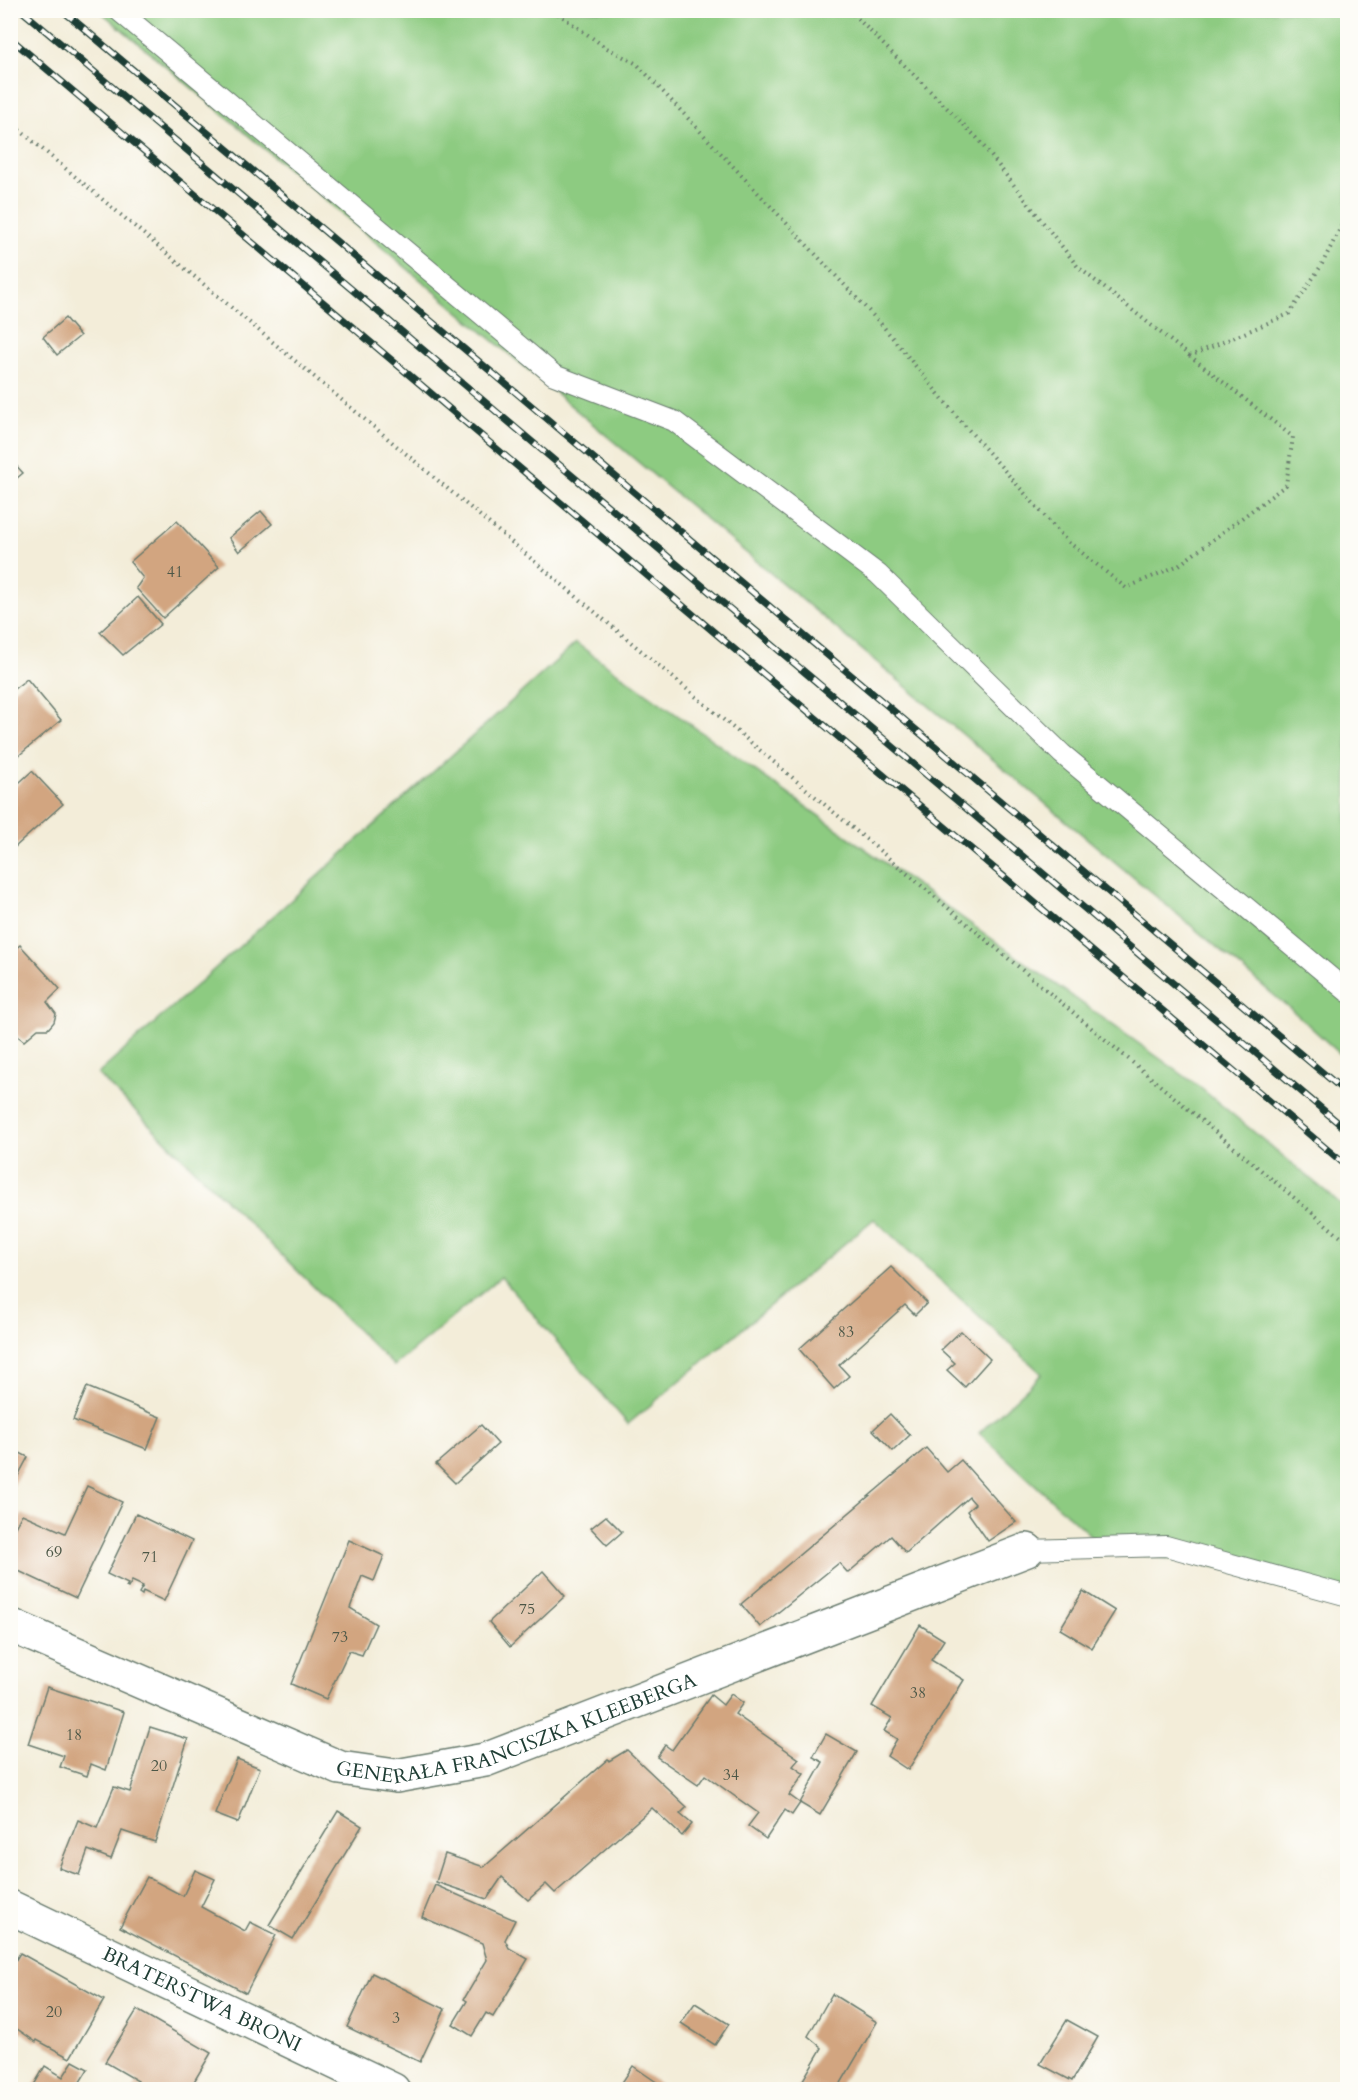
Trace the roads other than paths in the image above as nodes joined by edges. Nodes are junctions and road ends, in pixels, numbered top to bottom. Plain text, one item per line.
1 (118, 10) edge
2 (1347, 992) edge
3 (1027, 1550) joint
4 (1347, 1596) edge
5 (10, 1625) edge
6 (10, 1907) edge
7 (393, 2090) edge

1 - 2 lane
3 - 4 lane
3 - 5 street, GENERAŁA FRANCISZKA KLEEBERGA
6 - 7 street, BRATERSTWA BRONI

